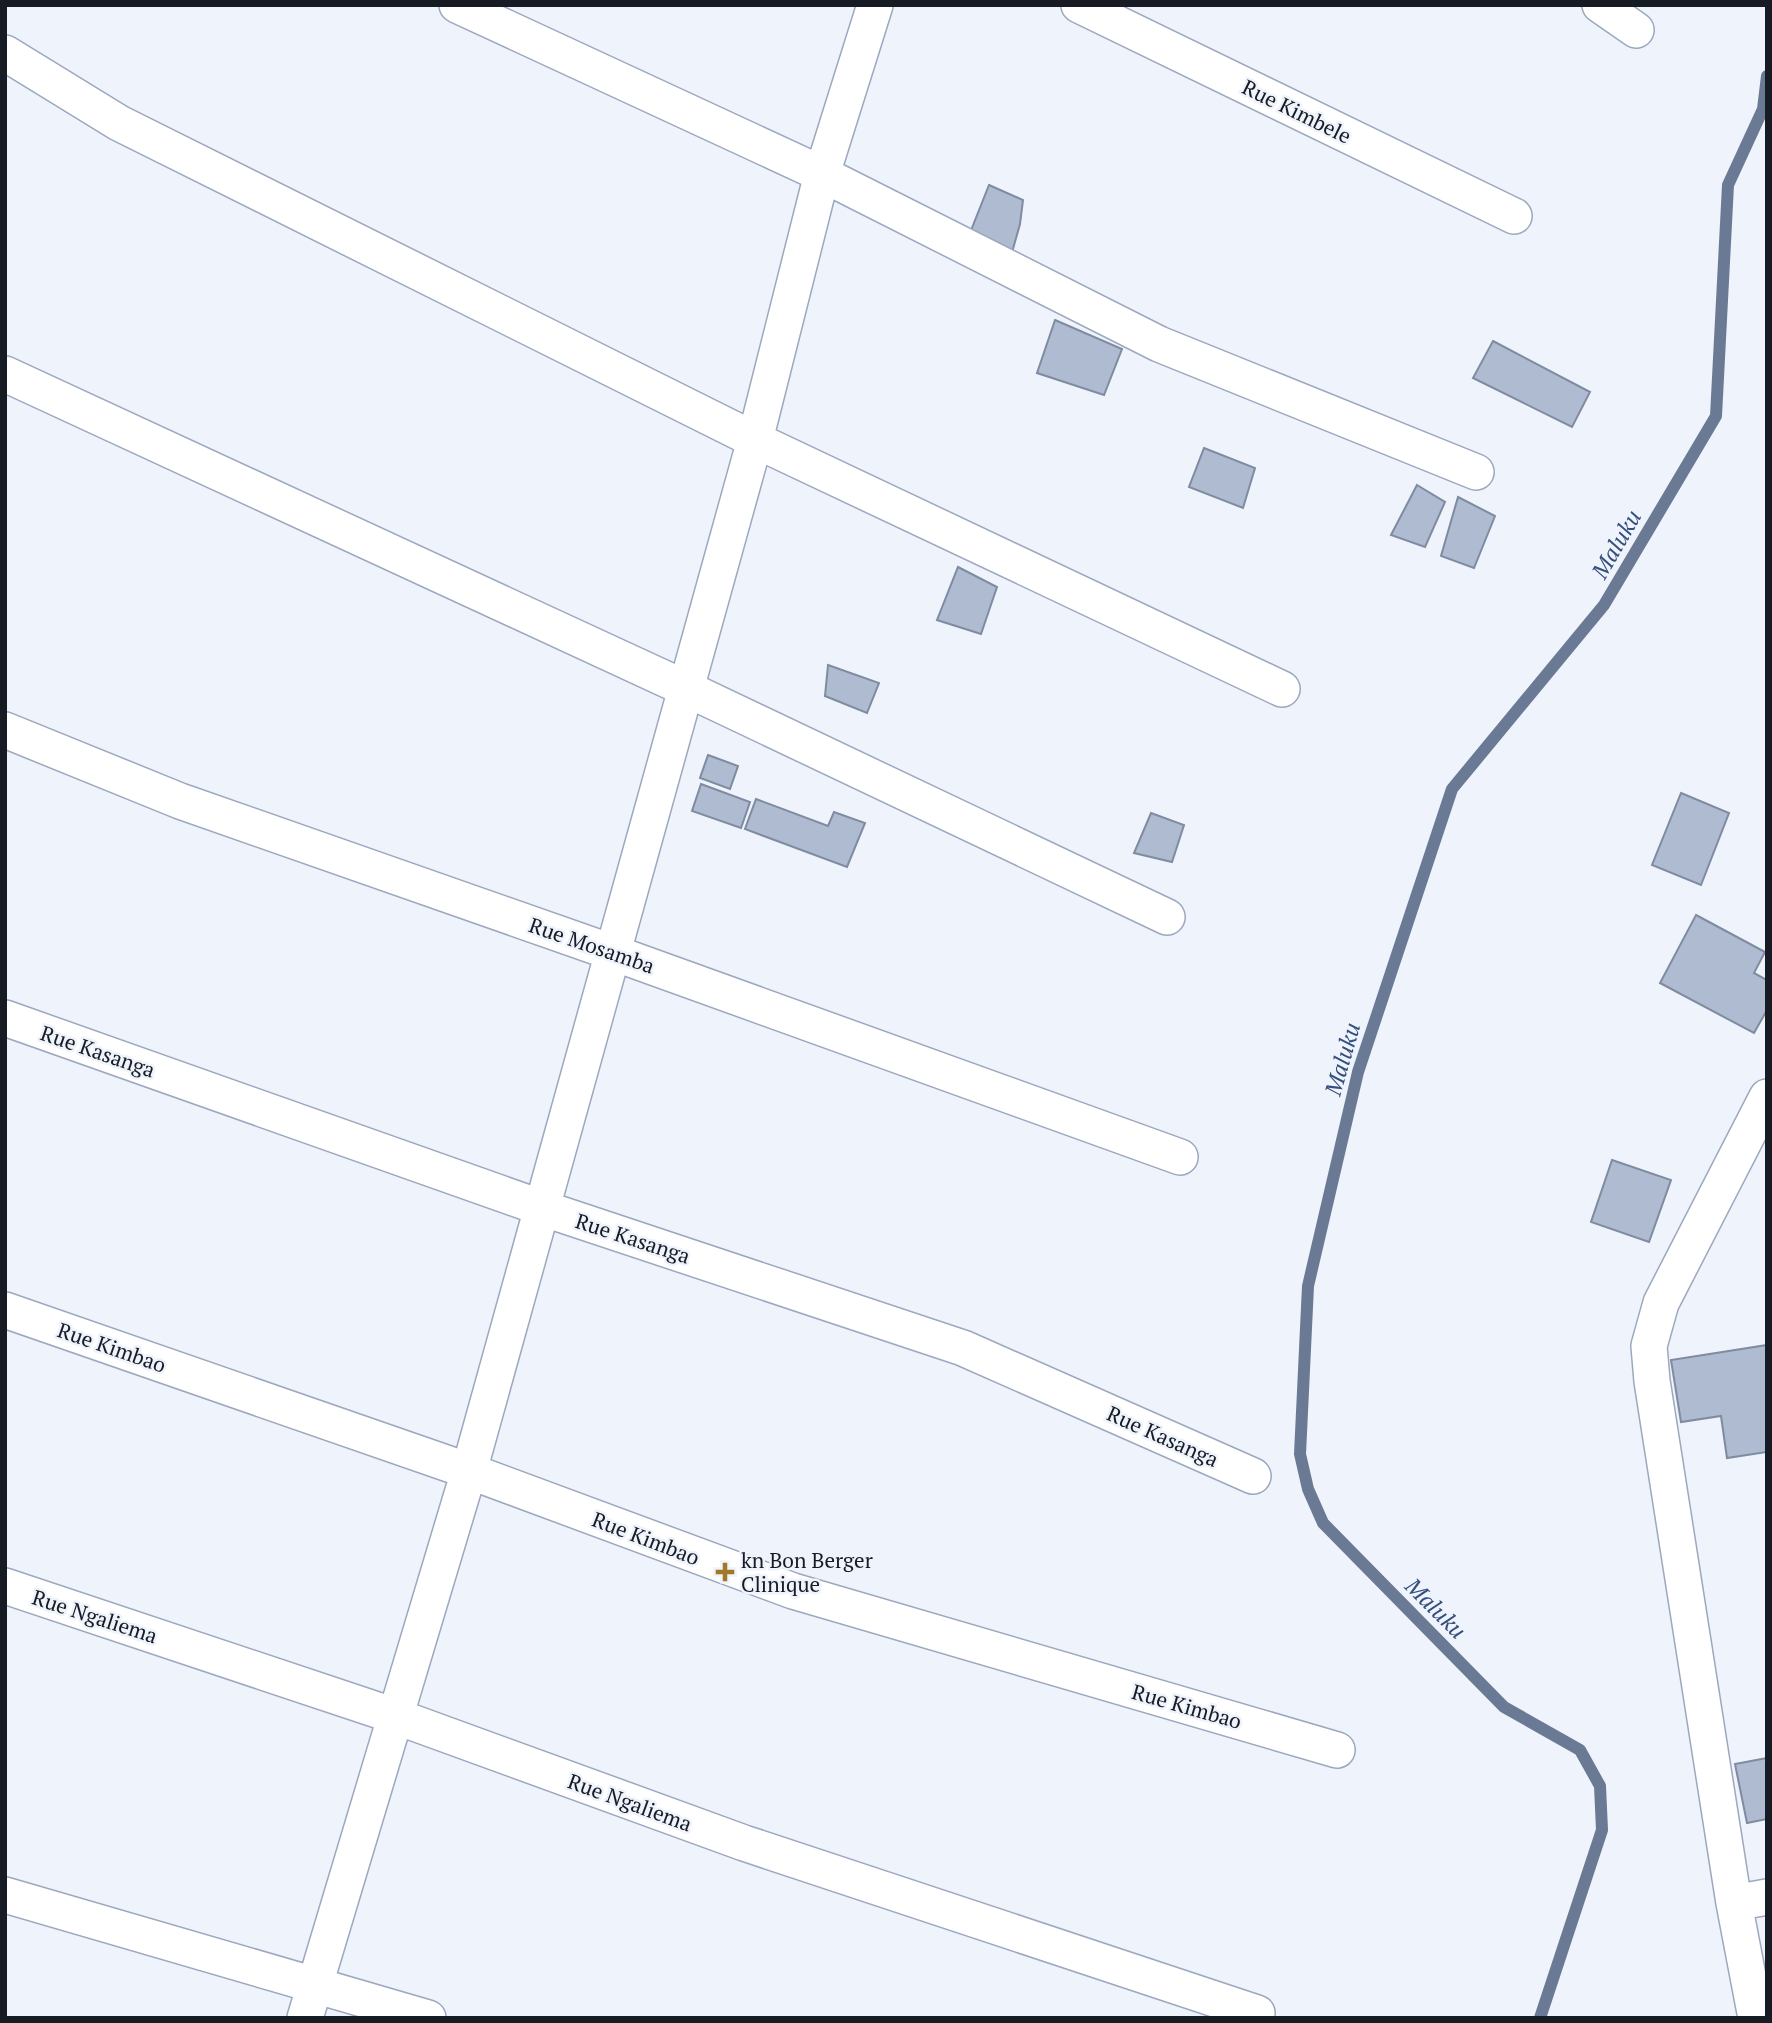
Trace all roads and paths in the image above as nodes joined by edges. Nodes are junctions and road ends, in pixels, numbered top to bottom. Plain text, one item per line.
1 (457, 5) edge
2 (875, 5) edge
3 (1079, 5) edge
4 (1600, 5) edge
5 (1636, 30) dead end
6 (5, 53) edge
7 (822, 174) junction
8 (1514, 216) dead end
9 (5, 374) edge
10 (755, 440) junction
11 (1476, 472) dead end
12 (687, 689) junction
13 (1282, 689) dead end
14 (5, 730) edge
15 (1167, 917) dead end
16 (614, 953) junction
17 (5, 1018) edge
18 (1767, 1097) edge
19 (1180, 1157) dead end
20 (542, 1208) junction
21 (5, 1310) edge
22 (469, 1471) junction
23 (1253, 1475) dead end
24 (5, 1586) edge
25 (395, 1716) junction
26 (1336, 1750) dead end
27 (5, 1895) edge
28 (1750, 1900) edge
29 (309, 2001) edge
30 (1257, 2013) dead end
31 (428, 2018) edge
32 (1756, 2018) edge

1 - 7 street
2 - 7 street
3 - 8 street, Rue Kimbele
4 - 5 street
6 - 10 street
7 - 10 street
7 - 11 street
9 - 12 street
10 - 12 street
10 - 13 street
12 - 15 street
12 - 16 street
14 - 16 street, Rue Mosamba
16 - 19 street, Rue Mosamba
16 - 20 street
17 - 20 street, Rue Kasanga
18 - 28 street
20 - 22 street
20 - 23 street, Rue Kasanga
21 - 22 street, Rue Kimbao
22 - 25 street
22 - 26 street, Rue Kimbao
24 - 25 street, Rue Ngaliema
25 - 29 street
25 - 30 street, Rue Ngaliema
27 - 29 street
28 - 32 street
29 - 31 street

